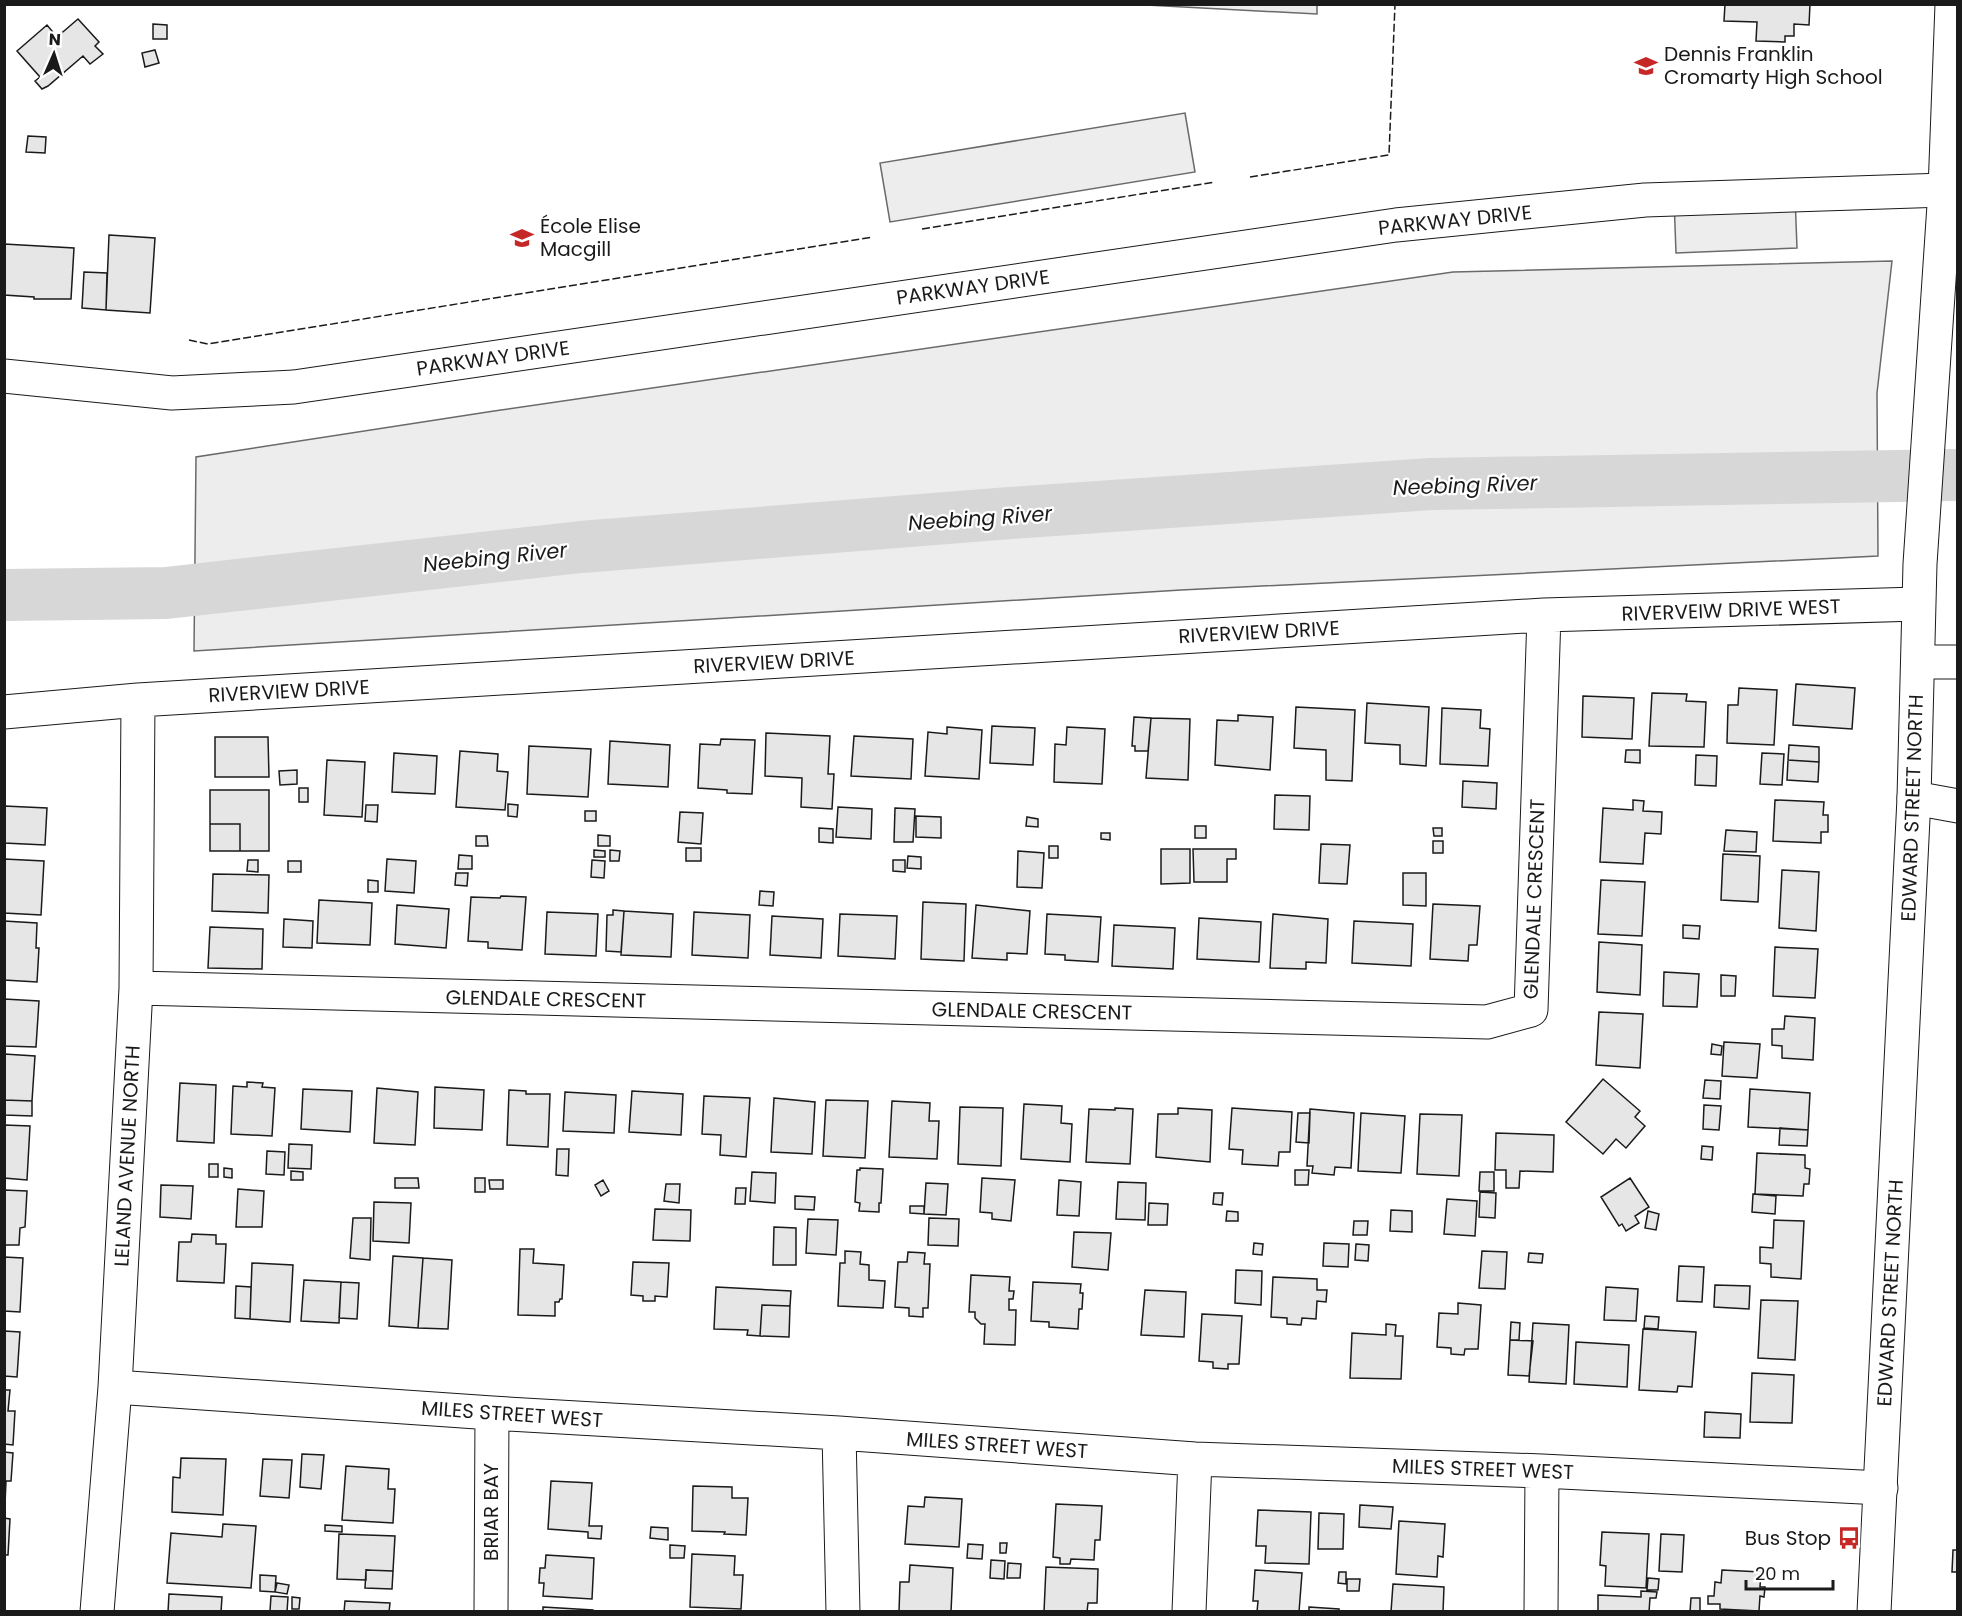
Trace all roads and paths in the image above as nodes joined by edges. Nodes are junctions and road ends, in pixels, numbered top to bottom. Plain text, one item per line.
1 (1952, 4) edge
2 (1945, 190) junction
3 (1948, 312) edge
4 (4, 376) edge
5 (1918, 604) junction
6 (1544, 615) junction
7 (1918, 662) junction
8 (1958, 662) edge
9 (138, 700) junction
10 (4, 712) edge
11 (1914, 798) junction
12 (1958, 806) edge
13 (136, 988) junction
14 (115, 1387) junction
15 (492, 1413) junction
16 (839, 1433) junction
17 (1195, 1459) junction
18 (1542, 1471) junction
19 (1881, 1488) junction
20 (97, 1611) edge
21 (491, 1611) edge
22 (843, 1611) edge
23 (1189, 1611) edge
24 (1541, 1611) edge
25 (1874, 1611) edge

1 - 2 street, EDWARD STREET NORTH
2 - 3 street, EDWARD STREET NORTH
2 - 4 street, PARKWAY DRIVE
3 - 5 street, EDWARD STREET NORTH
5 - 6 street, RIVERVEIW DRIVE WEST
5 - 7 street, EDWARD STREET NORTH
6 - 9 street, RIVERVIEW DRIVE
6 - 13 street, GLENDALE CRESCENT
7 - 8 street
7 - 11 street, EDWARD STREET NORTH
9 - 10 street, RIVERVIEW DRIVE
9 - 13 street, LELAND AVENUE NORTH
11 - 12 street
11 - 19 street, EDWARD STREET NORTH
13 - 14 street, LELAND AVENUE NORTH
14 - 15 street, MILES STREET WEST
14 - 20 street, LELAND AVENUE NORTH
15 - 16 street, MILES STREET WEST
15 - 21 street, BRIAR BAY
16 - 17 street, MILES STREET WEST
16 - 22 street
17 - 18 street, MILES STREET WEST
17 - 23 street
18 - 19 street, MILES STREET WEST
18 - 24 street
19 - 25 street, EDWARD STREET NORTH

